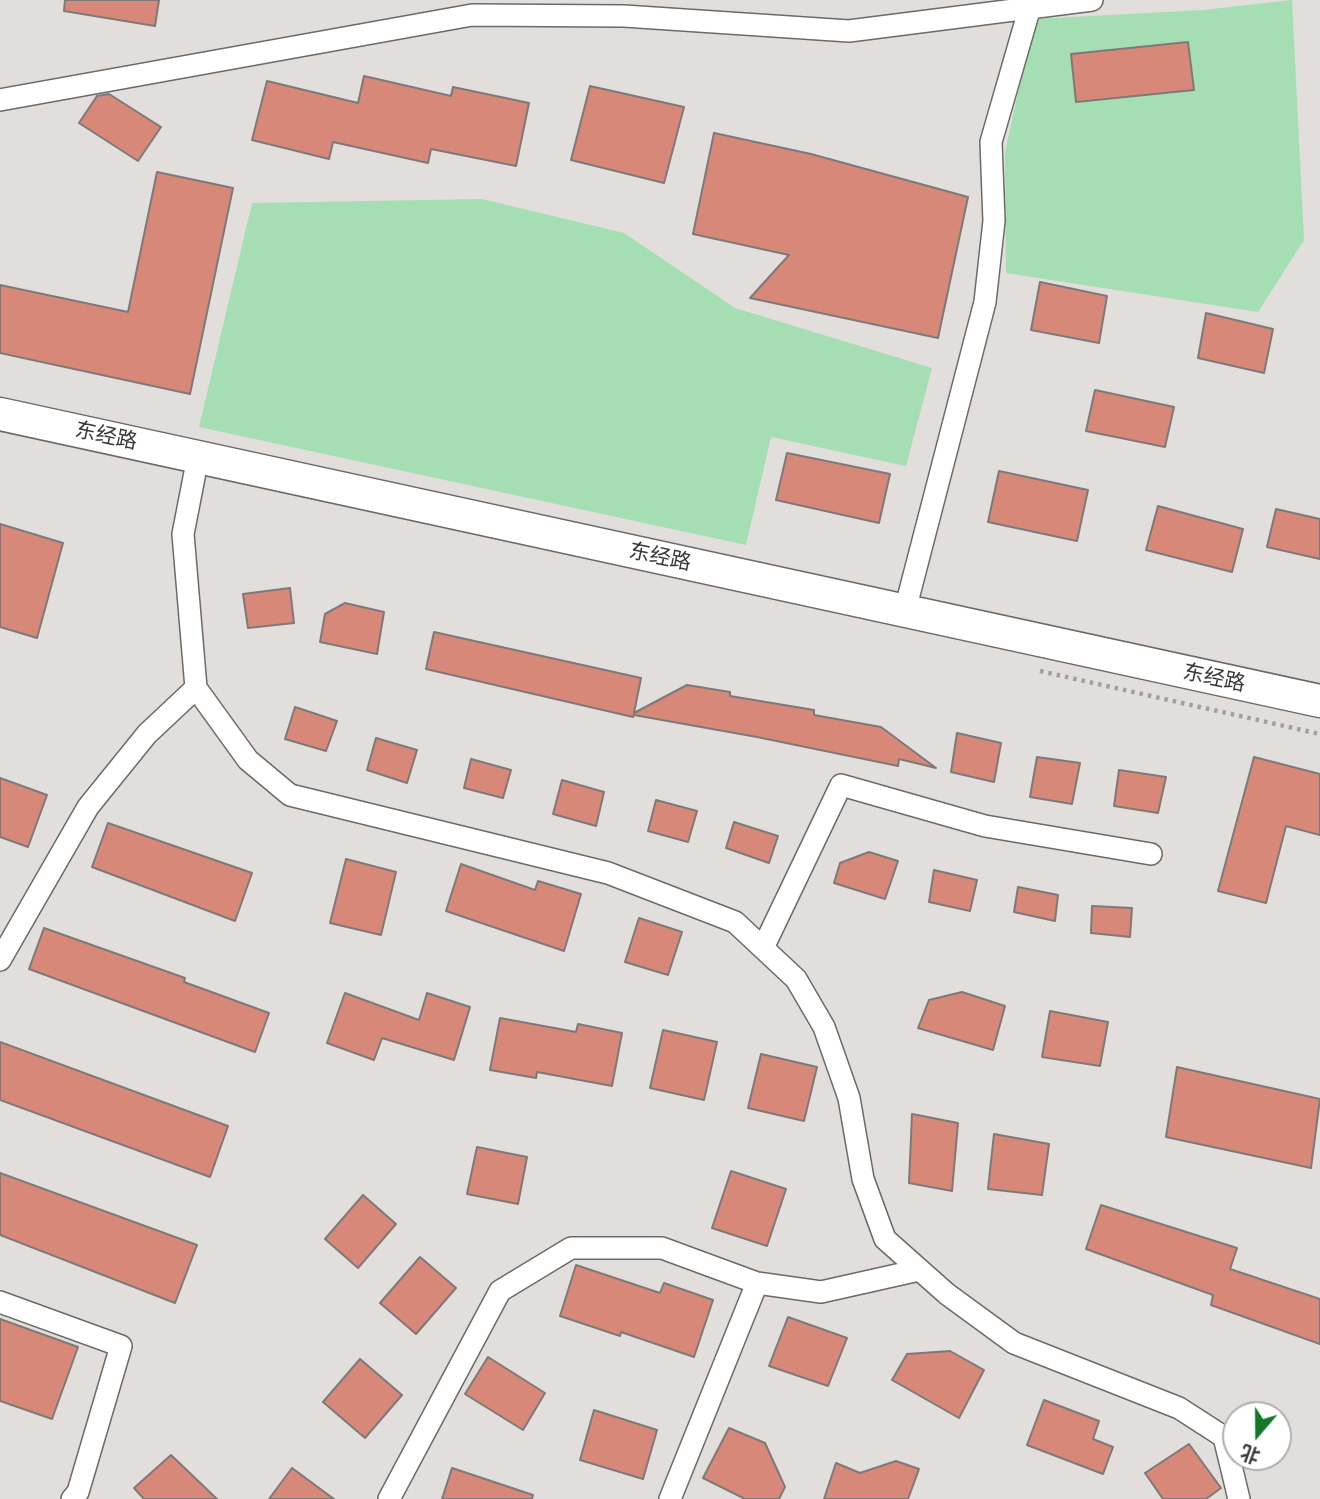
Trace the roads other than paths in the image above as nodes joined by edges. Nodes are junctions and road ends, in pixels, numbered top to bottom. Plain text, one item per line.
1 (1091, 0) edge
2 (1031, 4) edge
3 (0, 100) edge
4 (0, 414) edge
5 (198, 457) junction
6 (905, 610) junction
7 (196, 688) junction
8 (1320, 701) edge
9 (1151, 854) dead end
10 (763, 948) junction
11 (0, 960) edge
12 (919, 1270) junction
13 (757, 1283) junction
14 (0, 1302) edge
15 (72, 1499) edge
16 (389, 1499) edge
17 (670, 1499) edge
18 (1239, 1499) edge

1 - 2 street
2 - 3 street
2 - 6 street
4 - 5 main road, 东经路
5 - 6 main road, 东经路
5 - 7 street
6 - 8 main road, 东经路
7 - 10 street
7 - 11 street
9 - 10 street
10 - 12 street
12 - 13 street
12 - 18 street
13 - 16 street
13 - 17 street
14 - 15 street

